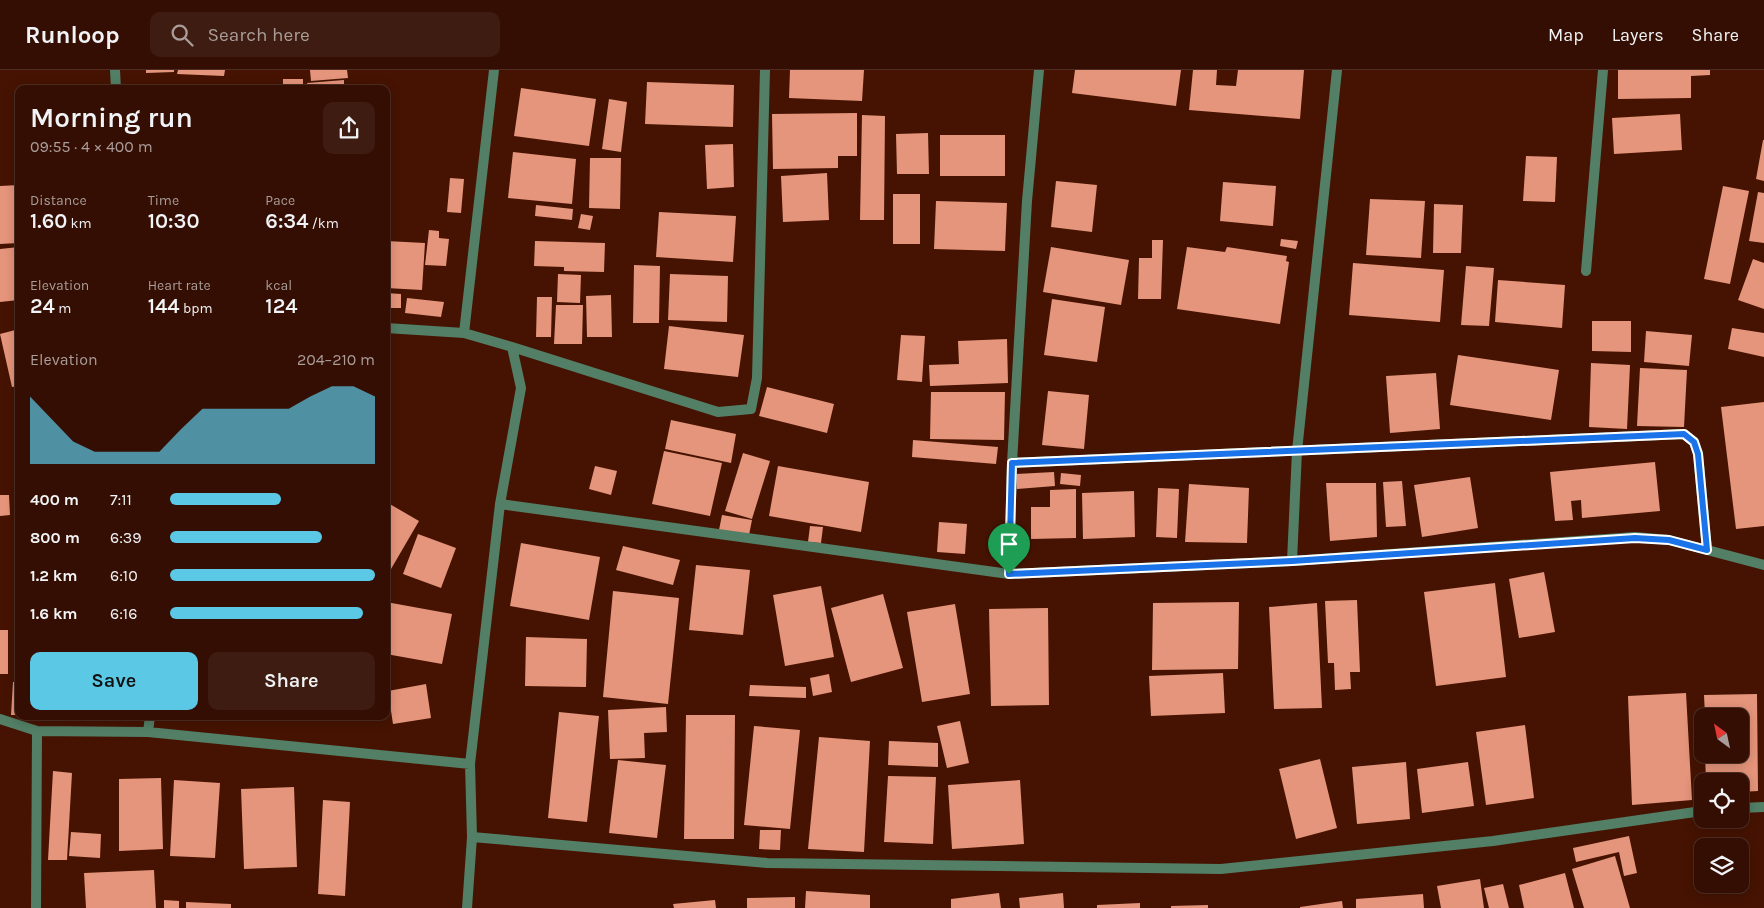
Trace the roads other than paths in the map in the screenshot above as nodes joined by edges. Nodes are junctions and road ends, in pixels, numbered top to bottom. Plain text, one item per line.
1 (115, 70) edge
2 (494, 70) edge
3 (765, 70) edge
4 (1039, 70) edge
5 (1337, 70) edge
6 (1603, 70) edge
7 (116, 85) edge
8 (1586, 271) dead end
9 (390, 328) edge
10 (464, 333) junction
11 (512, 347) junction
12 (1297, 451) junction
13 (1012, 463) junction
14 (500, 504) junction
15 (1707, 550) junction
16 (1292, 561) junction
17 (1764, 565) edge
18 (1009, 574) junction
19 (0, 719) edge
20 (150, 720) edge
21 (38, 731) junction
22 (148, 732) junction
23 (470, 764) junction
24 (1764, 807) edge
25 (1749, 808) edge
26 (1694, 812) edge
27 (472, 837) junction
28 (36, 908) edge
29 (467, 908) edge

1 - 7 street
2 - 10 street
3 - 11 street
4 - 13 street
5 - 12 street
6 - 8 street
9 - 10 street
10 - 11 street
11 - 14 street
12 - 13 street
12 - 15 street
12 - 16 street
13 - 18 street
14 - 18 street
14 - 23 street
15 - 16 street
15 - 17 street
16 - 18 street
19 - 21 street
20 - 22 street
21 - 22 street
21 - 28 street
22 - 23 street
23 - 27 street
24 - 25 street
26 - 27 street
27 - 29 street

